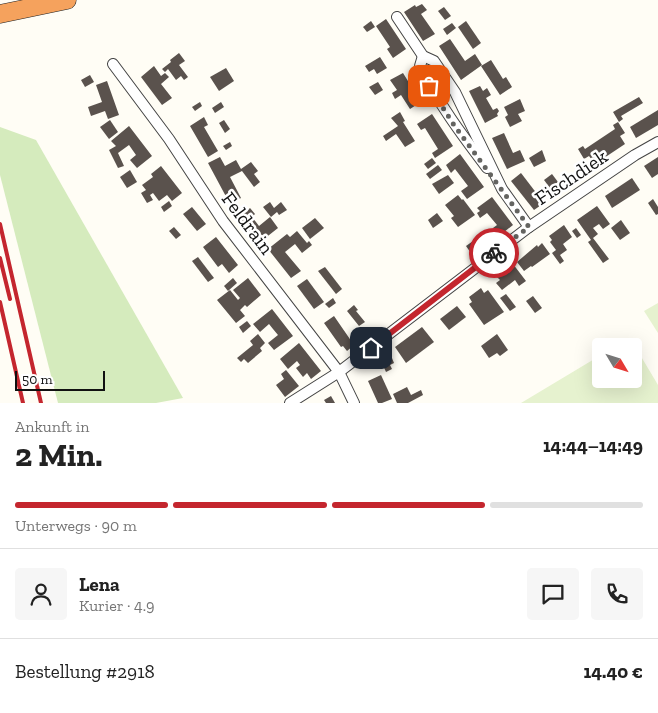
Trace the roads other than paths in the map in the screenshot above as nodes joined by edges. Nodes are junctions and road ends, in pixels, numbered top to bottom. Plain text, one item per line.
1 (67, 0) edge
2 (0, 14) edge
3 (397, 17) dead end
4 (423, 56) junction
5 (113, 64) dead end
6 (658, 142) edge
7 (502, 189) junction
8 (529, 227) junction
9 (339, 372) junction
10 (290, 403) edge
11 (354, 403) edge

1 - 2 highway
3 - 4 street
4 - 7 street
4 - 7 street
5 - 9 street, Feldrain
6 - 8 street, Fischdiek
7 - 8 street
8 - 9 street, Fischdiek
9 - 10 street, Fischdiek
9 - 11 street, Feldrain

